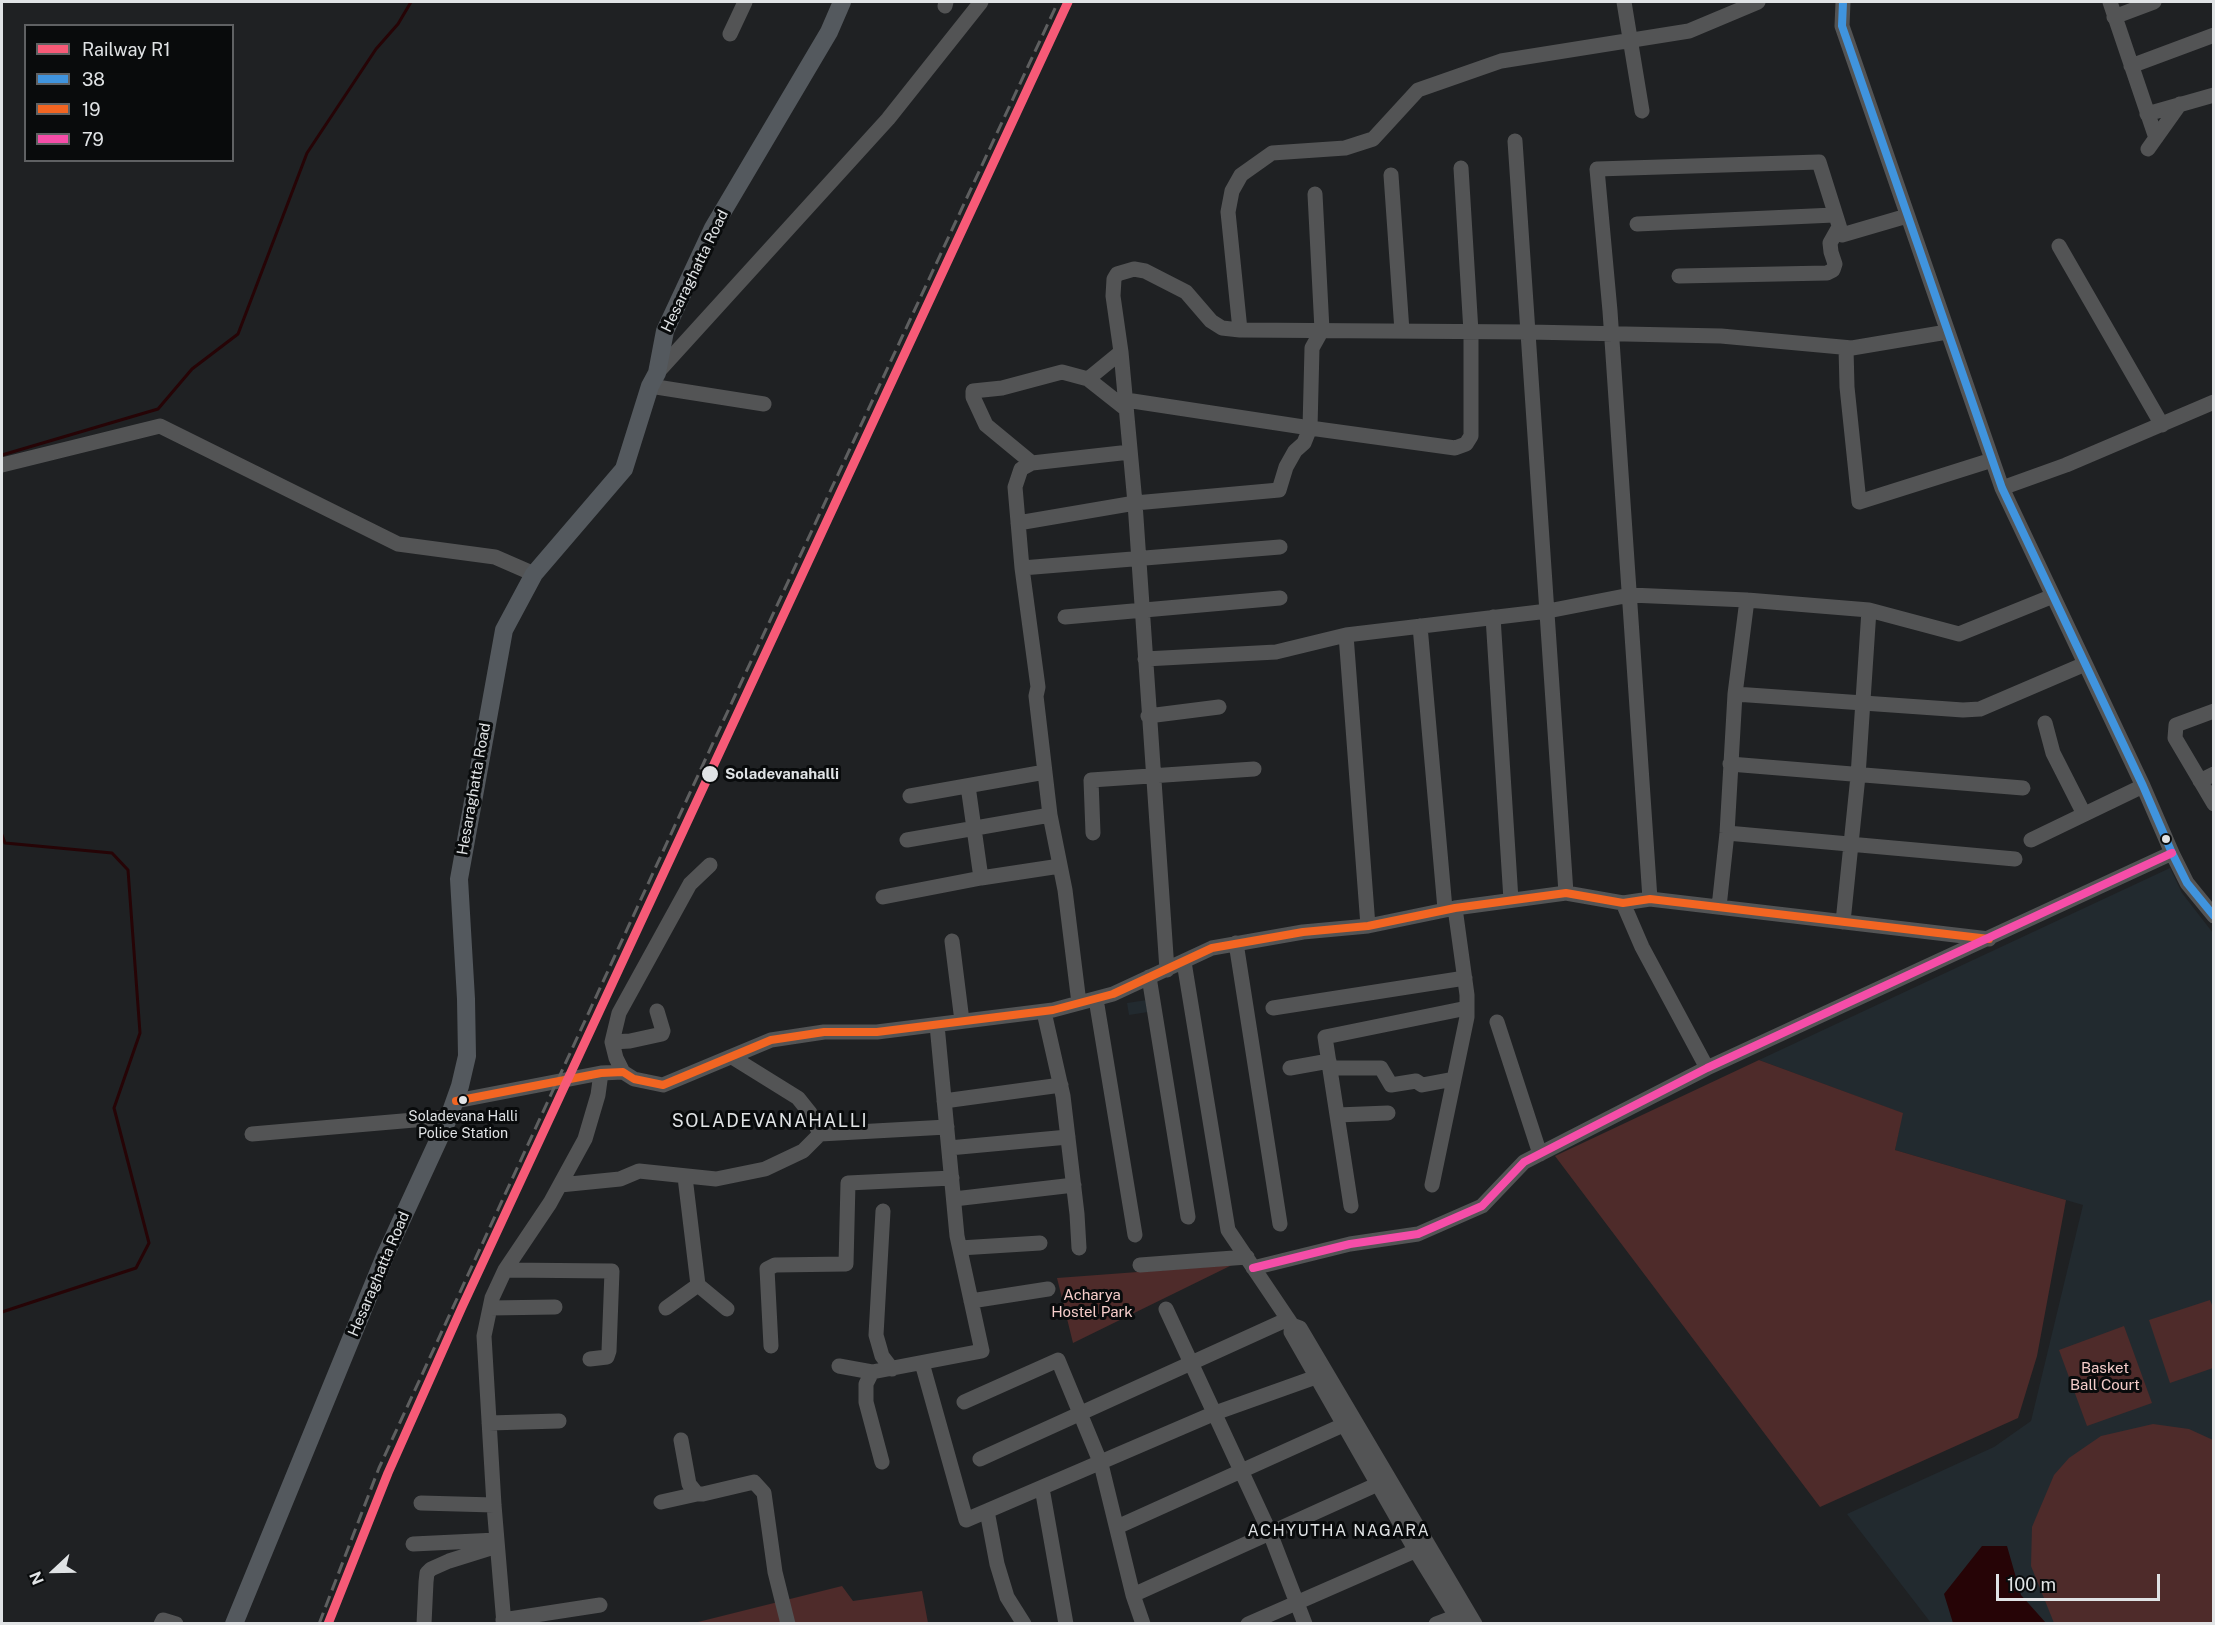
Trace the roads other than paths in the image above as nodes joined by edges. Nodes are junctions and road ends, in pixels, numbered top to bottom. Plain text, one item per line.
1 (746, 2) edge
2 (842, 2) edge
3 (981, 2) edge
4 (1624, 2) edge
5 (1755, 2) edge
6 (1843, 2) edge
7 (2154, 2) edge
8 (2112, 9) edge
9 (730, 34) dead end
10 (2214, 35) edge
11 (1630, 42) junction
12 (2131, 66) junction
13 (2214, 95) edge
14 (2180, 104) junction
15 (1642, 111) dead end
16 (2147, 114) junction
17 (1515, 141) dead end
18 (1461, 168) dead end
19 (1391, 175) dead end
20 (1315, 194) dead end
21 (1907, 216) junction
22 (1836, 221) junction
23 (1637, 224) dead end
24 (2058, 246) dead end
25 (1679, 276) dead end
26 (1240, 330) junction
27 (1322, 330) junction
28 (1402, 331) junction
29 (1471, 332) junction
30 (1528, 332) junction
31 (1947, 332) junction
32 (1611, 335) junction
33 (1846, 348) junction
34 (1121, 352) junction
35 (654, 380) junction
36 (1088, 380) junction
37 (2214, 402) edge
38 (764, 404) dead end
39 (1126, 405) junction
40 (2162, 425) junction
41 (1310, 428) junction
42 (1130, 452) junction
43 (1992, 460) junction
44 (1032, 463) junction
45 (2, 465) edge
46 (2002, 488) junction
47 (1135, 503) junction
48 (1018, 523) junction
49 (1280, 547) dead end
50 (1138, 560) junction
51 (1022, 568) junction
52 (534, 574) junction
53 (1629, 595) junction
54 (2053, 596) junction
55 (1280, 598) dead end
56 (1747, 600) junction
57 (1141, 609) junction
58 (1869, 610) junction
59 (1548, 611) junction
60 (1065, 617) dead end
61 (1493, 618) junction
62 (1420, 626) junction
63 (1346, 635) junction
64 (1145, 659) junction
65 (2085, 664) junction
66 (1735, 694) junction
67 (1864, 702) junction
68 (1219, 707) dead end
69 (2214, 711) edge
70 (1148, 716) junction
71 (2044, 723) dead end
72 (1730, 764) junction
73 (1254, 769) dead end
74 (1045, 772) junction
75 (1153, 776) junction
76 (1858, 776) junction
77 (2207, 778) edge
78 (968, 786) junction
79 (2143, 786) junction
80 (2023, 788) dead end
81 (910, 796) dead end
82 (2214, 804) edge
83 (2084, 814) junction
84 (1050, 815) junction
85 (974, 828) junction
86 (1093, 833) dead end
87 (1727, 833) junction
88 (907, 840) dead end
89 (2031, 840) dead end
90 (1851, 844) junction
91 (2172, 853) junction
92 (2015, 859) dead end
93 (710, 865) dead end
94 (1060, 866) junction
95 (981, 878) junction
96 (1566, 893) junction
97 (883, 897) dead end
98 (1650, 899) junction
99 (1511, 900) junction
100 (1623, 903) junction
101 (1719, 907) junction
102 (1450, 909) junction
103 (2214, 916) edge
104 (1843, 922) junction
105 (1368, 926) junction
106 (1989, 939) junction
107 (952, 941) dead end
108 (1236, 943) junction
109 (1184, 962) junction
110 (1167, 970) junction
111 (1149, 977) junction
112 (1465, 978) junction
113 (1096, 999) junction
114 (1079, 1003) junction
115 (1273, 1008) dead end
116 (1467, 1008) junction
117 (657, 1011) dead end
118 (1044, 1011) junction
119 (962, 1021) junction
120 (1497, 1022) dead end
121 (937, 1025) junction
122 (612, 1042) junction
123 (732, 1057) junction
124 (1330, 1065) junction
125 (1290, 1068) dead end
126 (1707, 1068) junction
127 (623, 1072) junction
128 (601, 1073) junction
129 (1454, 1079) junction
130 (1061, 1085) junction
131 (944, 1101) junction
132 (453, 1109) junction
133 (1388, 1113) dead end
134 (1337, 1115) junction
135 (947, 1127) junction
136 (252, 1134) dead end
137 (820, 1134) junction
138 (1068, 1137) junction
139 (949, 1148) junction
140 (1540, 1154) junction
141 (685, 1177) junction
142 (952, 1178) junction
143 (560, 1185) junction
144 (1074, 1185) junction
145 (1432, 1185) dead end
146 (954, 1199) junction
147 (1351, 1206) dead end
148 (883, 1210) dead end
149 (1188, 1217) dead end
150 (1280, 1224) dead end
151 (1135, 1235) dead end
152 (1040, 1242) dead end
153 (960, 1248) junction
154 (1079, 1248) dead end
155 (1250, 1263) junction
156 (1140, 1265) dead end
157 (505, 1270) junction
158 (698, 1285) junction
159 (1048, 1289) dead end
160 (971, 1301) junction
161 (555, 1307) dead end
162 (490, 1308) junction
163 (666, 1308) dead end
164 (727, 1309) dead end
165 (1166, 1309) dead end
166 (1290, 1322) junction
167 (771, 1346) dead end
168 (590, 1359) dead end
169 (1192, 1362) junction
170 (922, 1363) junction
171 (839, 1366) dead end
172 (892, 1369) junction
173 (872, 1372) junction
174 (1316, 1377) junction
175 (964, 1402) dead end
176 (1081, 1412) junction
177 (1215, 1413) junction
178 (559, 1421) dead end
179 (489, 1423) junction
180 (1349, 1423) junction
181 (681, 1440) dead end
182 (980, 1459) dead end
183 (882, 1462) dead end
184 (1101, 1464) junction
185 (1241, 1471) junction
186 (1378, 1484) junction
187 (1042, 1488) junction
188 (697, 1494) junction
189 (661, 1502) dead end
190 (421, 1503) dead end
191 (494, 1505) junction
192 (987, 1511) junction
193 (1117, 1527) junction
194 (1270, 1533) junction
195 (497, 1543) junction
196 (413, 1544) dead end
197 (1423, 1547) junction
198 (1133, 1595) junction
199 (1296, 1602) junction
200 (600, 1605) dead end
201 (1459, 1620) edge
202 (503, 1622) edge
203 (162, 1623) edge
204 (176, 1623) edge
205 (234, 1623) edge
206 (424, 1623) edge
207 (788, 1623) edge
208 (1024, 1623) edge
209 (1066, 1623) edge
210 (1143, 1623) edge
211 (1248, 1623) edge
212 (1305, 1623) edge
213 (1436, 1623) edge
214 (1475, 1623) edge

1 - 9 street
2 - 35 main road, Hesaraghatta Road
3 - 35 street
4 - 11 street
5 - 11 street
6 - 21 street
7 - 8 street
8 - 12 street
10 - 12 street
11 - 15 street
11 - 26 street
12 - 16 street
13 - 14 street
14 - 16 street
14 - 16 street
17 - 30 street
18 - 29 street
19 - 28 street
20 - 27 street
21 - 22 street
21 - 31 street
22 - 23 street
22 - 25 street
22 - 32 street
24 - 40 street
26 - 27 street
26 - 34 street
27 - 28 street
27 - 41 street
28 - 29 street
29 - 30 street
29 - 41 street
30 - 32 street
30 - 59 street
31 - 33 street
31 - 43 street
32 - 33 street
32 - 53 street
33 - 43 street
34 - 36 street
34 - 39 street
35 - 38 street
35 - 52 main road, Hesaraghatta Road
36 - 39 street
36 - 44 street
37 - 40 street
39 - 41 street
39 - 42 street
40 - 46 street
41 - 47 street
42 - 44 street
42 - 47 street
43 - 46 street
44 - 48 street
45 - 52 street
46 - 54 street
47 - 48 street
47 - 50 street
48 - 51 street
49 - 50 street
50 - 51 street
50 - 57 street
51 - 74 street
52 - 132 main road, Hesaraghatta Road
53 - 56 street
53 - 59 street
53 - 98 street
54 - 58 street
54 - 65 street
55 - 57 street
56 - 58 street
56 - 66 street
57 - 60 street
57 - 64 street
58 - 67 street
59 - 61 street
59 - 96 street
61 - 62 street
61 - 99 street
62 - 63 street
62 - 102 street
63 - 64 street
63 - 105 street
64 - 70 street
65 - 67 street
65 - 79 street
66 - 67 street
66 - 72 street
67 - 76 street
68 - 70 street
69 - 77 street
70 - 75 street
71 - 83 street
72 - 76 street
72 - 87 street
73 - 75 street
74 - 78 street
74 - 84 street
75 - 86 street
75 - 110 street
76 - 80 street
76 - 90 street
77 - 82 street
78 - 81 street
78 - 85 street
79 - 83 street
79 - 91 street
83 - 89 street
84 - 85 street
84 - 94 street
85 - 88 street
85 - 95 street
87 - 90 street
87 - 101 street
90 - 92 street
90 - 104 street
91 - 103 street
91 - 106 street
93 - 122 street
94 - 95 street
94 - 114 street
95 - 97 street
96 - 99 street
96 - 100 street
98 - 100 street
98 - 101 street
99 - 102 street
100 - 126 street
101 - 104 street
102 - 105 street
102 - 112 street
104 - 106 street
105 - 108 street
106 - 126 street
107 - 119 street
108 - 109 street
108 - 150 street
109 - 110 street
109 - 155 street
110 - 111 street
111 - 113 street
111 - 149 street
112 - 115 street
112 - 116 street
113 - 114 street
113 - 151 street
114 - 118 street
116 - 124 street
116 - 129 street
117 - 122 street
118 - 119 street
118 - 130 street
119 - 121 street
120 - 140 street
121 - 123 street
121 - 131 street
122 - 127 street
123 - 127 street
123 - 137 street
124 - 125 street
124 - 129 street
124 - 134 street
126 - 140 street
127 - 128 street
128 - 132 street
128 - 143 street
129 - 145 street
130 - 131 street
130 - 138 street
131 - 135 street
132 - 136 street
132 - 205 main road, Hesaraghatta Road
133 - 134 street
134 - 147 street
135 - 137 street
135 - 139 street
137 - 141 street
138 - 139 street
138 - 144 street
139 - 142 street
140 - 155 street
141 - 143 street
141 - 158 street
142 - 146 street
142 - 167 street
143 - 157 street
144 - 146 street
144 - 154 street
146 - 153 street
148 - 172 street
152 - 153 street
153 - 160 street
155 - 156 street
155 - 166 street
157 - 162 street
157 - 168 street
158 - 163 street
158 - 164 street
159 - 160 street
160 - 170 street
161 - 162 street
162 - 179 street
165 - 169 street
166 - 169 street
166 - 174 street
166 - 180 street
169 - 176 street
169 - 177 street
170 - 172 street
170 - 192 street
171 - 173 street
172 - 173 street
173 - 183 street
174 - 177 street
174 - 180 street
175 - 176 street
176 - 182 street
176 - 184 street
177 - 184 street
177 - 185 street
178 - 179 street
179 - 191 street
180 - 185 street
180 - 186 street
180 - 197 street
181 - 188 street
184 - 187 street
184 - 193 street
185 - 193 street
185 - 194 street
186 - 194 street
186 - 197 street
187 - 192 street
187 - 209 street
188 - 189 street
188 - 207 street
190 - 191 street
191 - 195 street
192 - 208 street
193 - 198 street
194 - 198 street
194 - 199 street
195 - 196 street
195 - 202 street
195 - 206 street
197 - 199 street
197 - 201 street
197 - 214 street
198 - 210 street
199 - 211 street
199 - 212 street
200 - 202 street
201 - 213 street
203 - 204 street

